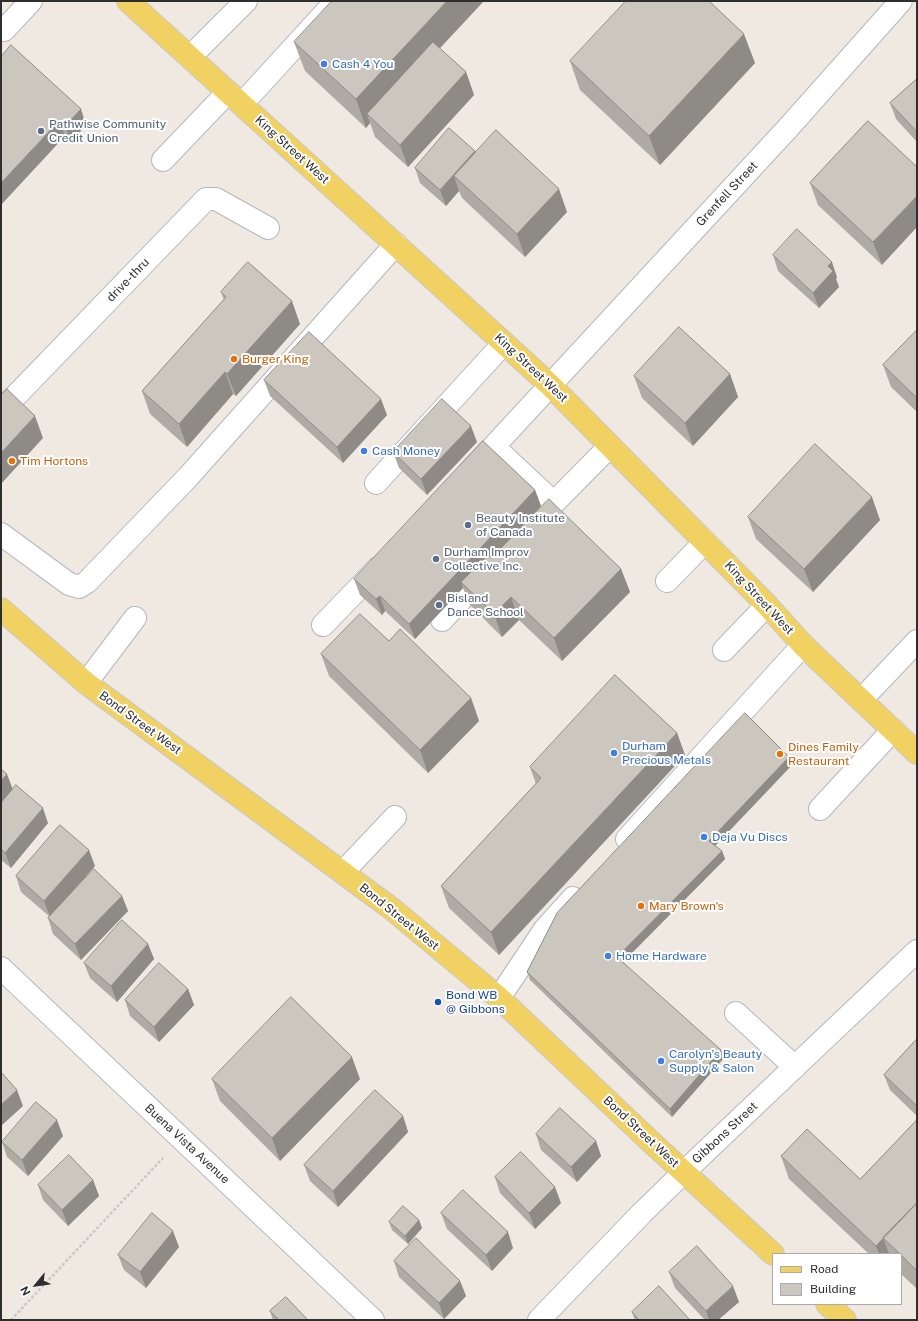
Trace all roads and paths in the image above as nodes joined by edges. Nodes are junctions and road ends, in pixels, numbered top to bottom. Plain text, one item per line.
1 (31, 1) edge
2 (128, 1) edge
3 (246, 1) edge
4 (336, 1) edge
5 (901, 1) edge
6 (4, 30) dead end
7 (190, 56) junction
8 (235, 98) junction
9 (163, 160) dead end
10 (268, 228) dead end
11 (396, 244) junction
12 (499, 338) junction
13 (550, 385) junction
14 (425, 409) dead end
15 (1, 411) edge
16 (610, 446) junction
17 (494, 447) junction
18 (376, 483) dead end
19 (455, 487) edge
20 (554, 503) junction
21 (4, 542) edge
22 (517, 542) edge
23 (705, 542) junction
24 (389, 556) edge
25 (501, 559) edge
26 (667, 581) dead end
27 (767, 605) junction
28 (1, 609) edge
29 (135, 618) dead end
30 (442, 620) dead end
31 (322, 625) dead end
32 (917, 641) edge
33 (803, 645) junction
34 (724, 650) dead end
35 (86, 683) junction
36 (861, 700) junction
37 (893, 730) junction
38 (917, 753) edge
39 (820, 809) dead end
40 (395, 817) dead end
41 (614, 854) edge
42 (343, 872) junction
43 (587, 883) edge
44 (917, 952) edge
45 (1, 968) edge
46 (499, 998) junction
47 (736, 1013) dead end
48 (795, 1067) junction
49 (180, 1139) junction
50 (684, 1172) junction
51 (772, 1253) edge
52 (828, 1305) edge
53 (11, 1320) edge
54 (373, 1320) edge
55 (539, 1320) edge
56 (844, 1320) edge

1 - 6 street
2 - 7 main road, King Street West
3 - 7 street
4 - 8 street
5 - 13 street, Grenfell Street
7 - 8 main road, King Street West
8 - 9 street
8 - 11 main road, King Street West
10 - 15 street, drive-thru
11 - 12 main road, King Street West
11 - 21 street
12 - 13 main road, King Street West
12 - 14 street
12 - 18 street
13 - 16 main road, King Street West
13 - 17 street, Grenfell Street
16 - 20 street
16 - 23 main road, King Street West
17 - 19 street, Grenfell Street
17 - 20 street
20 - 22 street
23 - 26 street
23 - 27 main road, King Street West
24 - 31 street
25 - 30 street
27 - 33 main road, King Street West
27 - 34 street
28 - 35 main road, Bond Street West
29 - 35 street
32 - 36 street
33 - 36 main road, King Street West
33 - 41 street
35 - 42 main road, Bond Street West
36 - 37 main road, King Street West
37 - 38 main road, King Street West
37 - 39 street
40 - 42 street
42 - 46 main road, Bond Street West
43 - 46 street
44 - 48 street, Gibbons Street
45 - 49 street, Buena Vista Avenue
46 - 50 main road, Bond Street West
47 - 48 street
48 - 50 street, Gibbons Street
49 - 53 path
49 - 54 street, Buena Vista Avenue
50 - 51 main road, Bond Street West
50 - 55 street, Gibbons Street
52 - 56 main road

